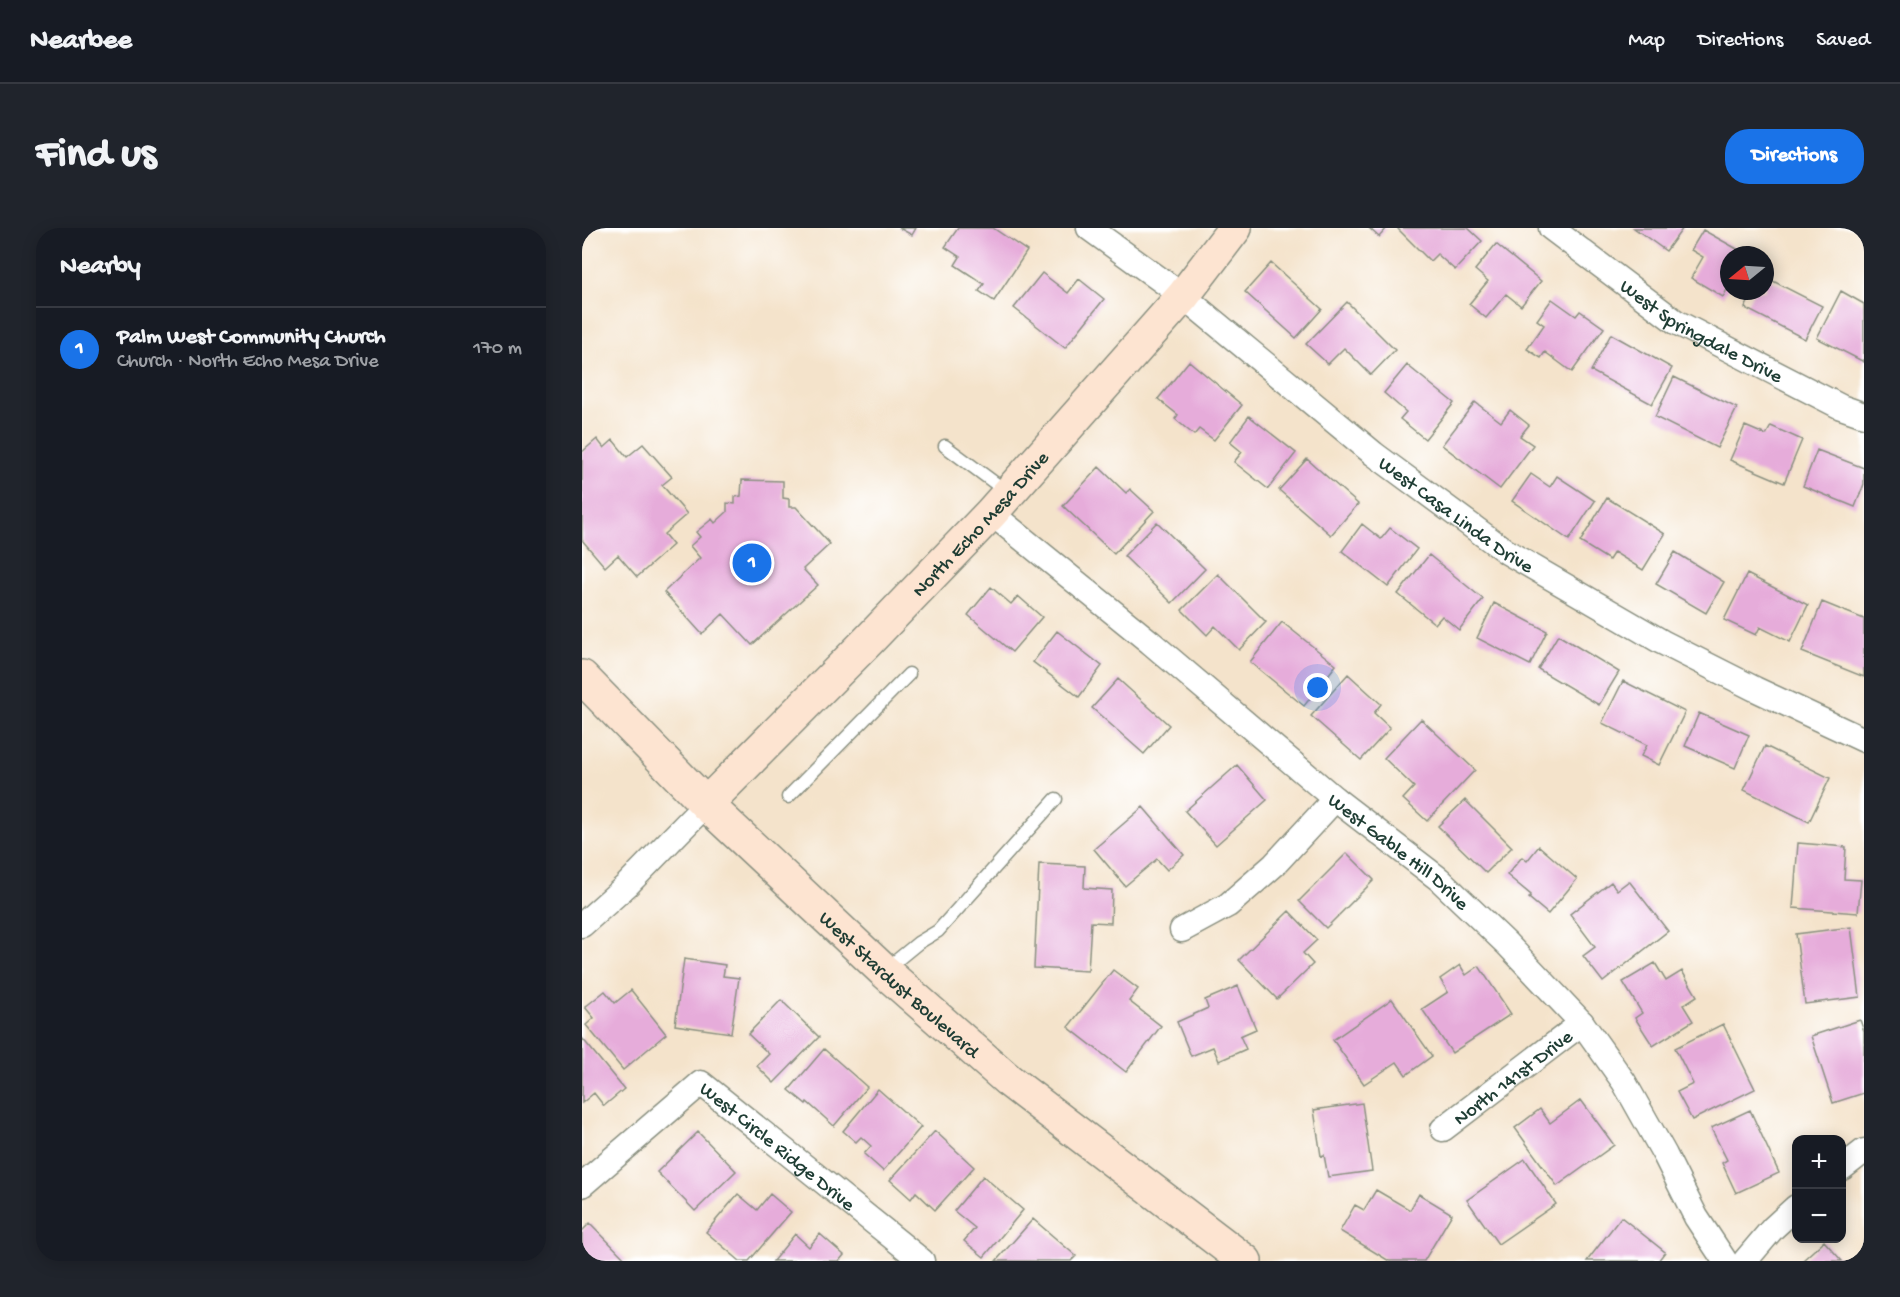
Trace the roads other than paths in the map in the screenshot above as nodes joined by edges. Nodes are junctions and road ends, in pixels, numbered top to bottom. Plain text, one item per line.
1 (1089, 228) edge
2 (1235, 228) edge
3 (1551, 228) edge
4 (1183, 296) junction
5 (1864, 415) edge
6 (945, 446) dead end
7 (1000, 503) junction
8 (909, 674) dead end
9 (582, 677) edge
10 (1864, 740) edge
11 (788, 797) dead end
12 (1056, 799) dead end
13 (1335, 799) junction
14 (706, 804) junction
15 (582, 925) edge
16 (1182, 930) dead end
17 (884, 971) junction
18 (1582, 1023) junction
19 (1443, 1129) dead end
20 (1864, 1151) edge
21 (1846, 1165) edge
22 (582, 1185) edge
23 (1792, 1211) edge
24 (922, 1261) edge
25 (1245, 1261) edge
26 (1725, 1261) edge
27 (1745, 1261) edge

1 - 4 street, West Casa Linda Drive
2 - 4 street, North Echo Mesa Drive
3 - 5 street, West Springdale Drive
4 - 7 street, North Echo Mesa Drive
4 - 10 street, West Casa Linda Drive
6 - 7 lane
7 - 13 street, West Gable Hill Drive
7 - 14 street, North Echo Mesa Drive
8 - 11 lane
9 - 14 street, West Stardust Boulevard
12 - 17 lane
13 - 16 street
13 - 18 street, West Gable Hill Drive
14 - 15 street
14 - 17 street, West Stardust Boulevard
17 - 25 street, West Stardust Boulevard
18 - 19 street, North 141st Drive
18 - 26 street, West Gable Hill Drive
20 - 21 street
22 - 24 street, West Circle Ridge Drive
23 - 27 street

